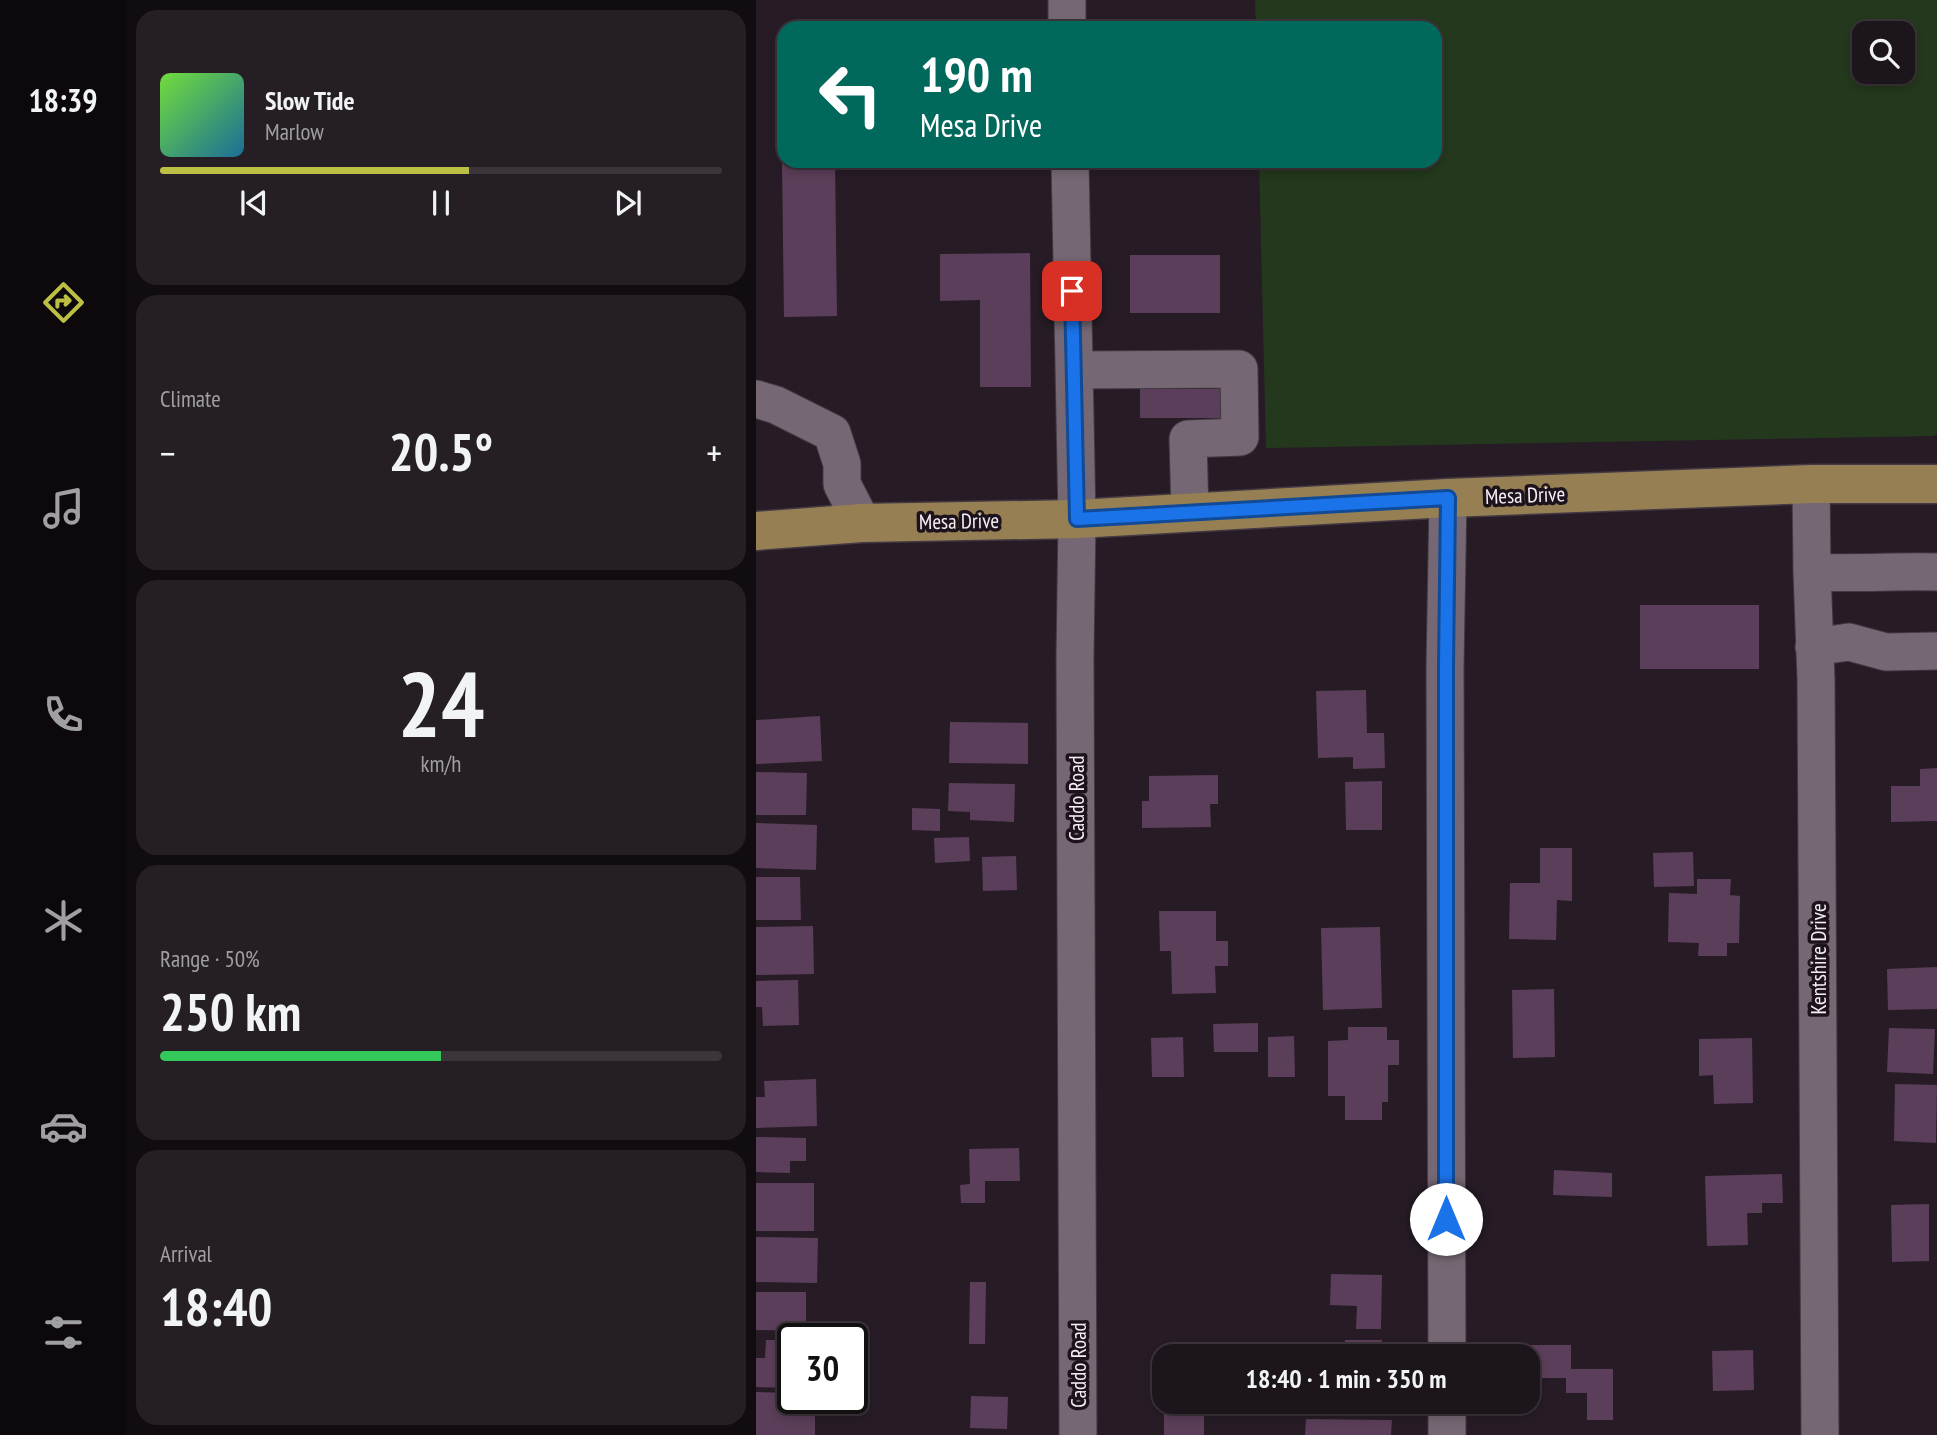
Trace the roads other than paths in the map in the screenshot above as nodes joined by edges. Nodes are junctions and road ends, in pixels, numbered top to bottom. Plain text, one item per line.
1 (1067, 0) edge
2 (1067, 21) edge
3 (1070, 168) edge
4 (1074, 370) junction
5 (756, 399) edge
6 (1811, 484) junction
7 (1937, 484) edge
8 (1448, 498) junction
9 (1190, 512) junction
10 (756, 514) edge
11 (1077, 519) junction
12 (862, 523) junction
13 (756, 531) edge
14 (1812, 572) junction
15 (1937, 572) edge
16 (1814, 647) junction
17 (1937, 651) edge
18 (1447, 1344) edge
19 (1447, 1414) edge
20 (1078, 1435) edge
21 (1447, 1435) edge
22 (1820, 1435) edge

1 - 2 street
3 - 4 street, Caddo Road
4 - 9 street
4 - 11 street, Caddo Road
5 - 12 street
6 - 7 main road, Mesa Drive
6 - 8 main road, Mesa Drive
6 - 14 street, Kentshire Drive
8 - 9 main road, Mesa Drive
8 - 18 street
9 - 11 main road, Mesa Drive
10 - 12 main road, Mesa Drive
11 - 12 main road, Mesa Drive
11 - 20 street, Caddo Road
12 - 13 main road, Mesa Drive
14 - 15 street
14 - 16 street, Kentshire Drive
16 - 17 street
16 - 22 street, Kentshire Drive
19 - 21 street

